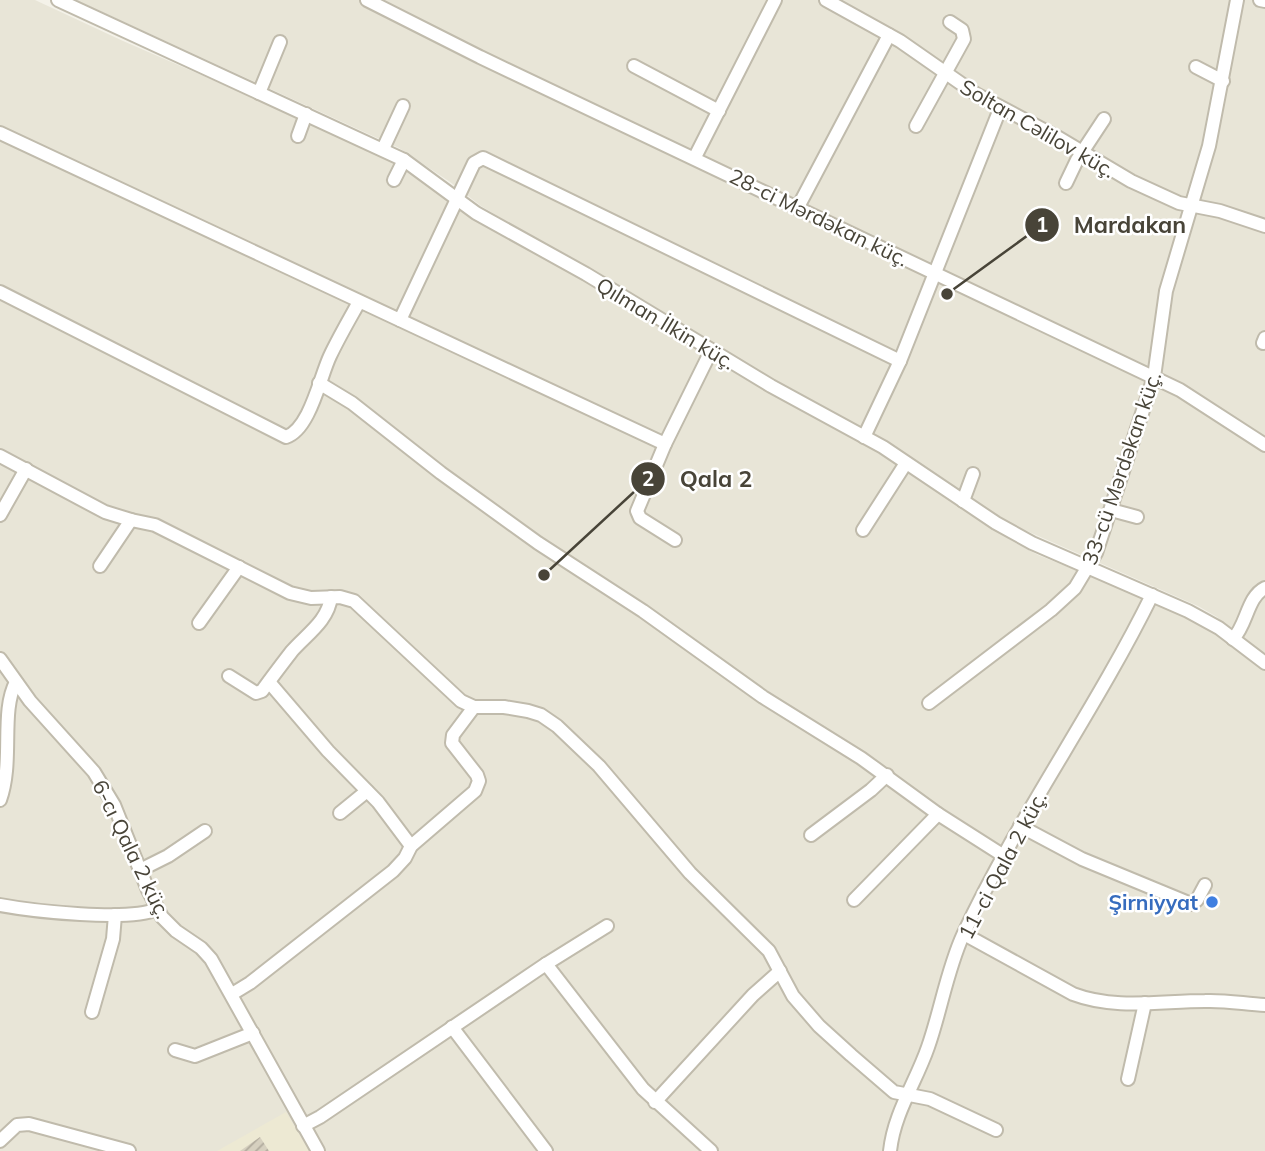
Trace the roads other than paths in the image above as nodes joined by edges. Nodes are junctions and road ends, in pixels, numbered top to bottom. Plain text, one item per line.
1 (58, 0) edge
2 (367, 0) edge
3 (775, 0) edge
4 (826, 0) edge
5 (1237, 0) edge
6 (1260, 0) edge
7 (1265, 1) edge
8 (950, 22) dead end
9 (889, 35) junction
10 (280, 41) dead end
11 (634, 66) dead end
12 (1196, 66) dead end
13 (944, 73) junction
14 (1223, 81) junction
15 (259, 93) junction
16 (403, 106) dead end
17 (1000, 108) junction
18 (719, 111) junction
19 (306, 114) junction
20 (1104, 119) dead end
21 (916, 126) dead end
22 (0, 133) edge
23 (298, 136) dead end
24 (383, 149) junction
25 (1083, 152) junction
26 (695, 157) junction
27 (404, 160) junction
28 (394, 180) dead end
29 (1066, 183) dead end
30 (456, 198) junction
31 (1192, 206) junction
32 (798, 207) junction
33 (1265, 226) edge
34 (934, 272) junction
35 (0, 292) edge
36 (359, 302) junction
37 (400, 320) junction
38 (711, 351) junction
39 (900, 361) junction
40 (1154, 377) junction
41 (319, 383) junction
42 (864, 437) junction
43 (665, 444) junction
44 (1265, 445) edge
45 (0, 456) edge
46 (906, 463) junction
47 (26, 469) junction
48 (973, 474) dead end
49 (963, 501) junction
50 (1111, 510) junction
51 (0, 515) edge
52 (1137, 517) dead end
53 (131, 520) junction
54 (863, 530) dead end
55 (675, 540) dead end
56 (100, 566) dead end
57 (239, 567) junction
58 (1089, 568) junction
59 (1265, 588) edge
60 (1152, 595) junction
61 (331, 597) junction
62 (199, 623) dead end
63 (1233, 639) junction
64 (0, 659) edge
65 (1265, 663) edge
66 (229, 676) dead end
67 (16, 682) junction
68 (269, 682) junction
69 (929, 703) dead end
70 (474, 708) junction
71 (2, 712) edge
72 (887, 775) junction
73 (367, 791) junction
74 (0, 800) edge
75 (340, 813) dead end
76 (938, 814) junction
77 (1020, 826) junction
78 (205, 831) dead end
79 (811, 835) dead end
80 (411, 846) junction
81 (1004, 856) junction
82 (140, 870) junction
83 (1205, 885) dead end
84 (854, 900) dead end
85 (0, 905) edge
86 (157, 909) junction
87 (116, 915) junction
88 (607, 926) dead end
89 (964, 934) junction
90 (546, 964) junction
91 (780, 971) junction
92 (232, 994) junction
93 (1145, 1003) junction
94 (1265, 1005) edge
95 (92, 1012) dead end
96 (452, 1027) junction
97 (253, 1033) junction
98 (175, 1050) dead end
99 (1128, 1079) dead end
100 (909, 1094) junction
101 (655, 1102) junction
102 (303, 1126) junction
103 (996, 1130) dead end
104 (0, 1141) edge
105 (129, 1151) edge
106 (318, 1151) edge
107 (547, 1151) edge
108 (711, 1151) edge
109 (890, 1151) edge

1 - 15 street, Qılman İlkin küç.
2 - 26 street, 28-ci Mərdəkan küç.
3 - 18 street
4 - 9 street, Soltan Cəlilov küç.
5 - 14 street, 33-cü Mərdəkan küç.
6 - 7 street
8 - 13 street
9 - 13 street, Soltan Cəlilov küç.
9 - 32 street
10 - 15 street
11 - 18 street
12 - 14 street
13 - 17 street, Soltan Cəlilov küç.
13 - 21 street
14 - 31 street, 33-cü Mərdəkan küç.
15 - 19 street, Qılman İlkin küç.
16 - 24 street
17 - 25 street, Soltan Cəlilov küç.
17 - 34 street
18 - 26 street
19 - 23 street
19 - 24 street, Qılman İlkin küç.
20 - 25 street
22 - 36 street
24 - 27 street, Qılman İlkin küç.
25 - 29 street
25 - 31 street, Soltan Cəlilov küç.
26 - 32 street, 28-ci Mərdəkan küç.
27 - 28 street
27 - 30 street, Qılman İlkin küç.
30 - 37 street
30 - 38 street, Qılman İlkin küç.
30 - 39 street
31 - 33 street, Soltan Cəlilov küç.
31 - 40 street, 33-cü Mərdəkan küç.
32 - 34 street, 28-ci Mərdəkan küç.
34 - 39 street
34 - 40 street, 28-ci Mərdəkan küç.
35 - 41 street
36 - 37 street
36 - 41 street
37 - 43 street
38 - 42 street, Qılman İlkin küç.
38 - 43 street
39 - 42 street
40 - 44 street, 28-ci Mərdəkan küç.
40 - 50 street, 33-cü Mərdəkan küç.
41 - 72 street
42 - 46 street, Qılman İlkin küç.
43 - 55 street
45 - 47 street
46 - 49 street, Qılman İlkin küç.
46 - 54 street
47 - 51 street
47 - 53 street
48 - 49 street
49 - 58 street, Qılman İlkin küç.
50 - 52 street
50 - 58 street, 33-cü Mərdəkan küç.
53 - 56 street
53 - 57 street
57 - 61 street
57 - 62 street
58 - 60 street, Qılman İlkin küç.
58 - 69 street, 33-cü Mərdəkan küç.
59 - 63 street
60 - 63 street, Qılman İlkin küç.
60 - 77 street, 11-ci Qala 2 küç.
61 - 68 street
61 - 70 street
63 - 65 street, Qılman İlkin küç.
64 - 67 street, 6-cı Qala 2 küç.
66 - 68 street
67 - 71 street
67 - 82 street, 6-cı Qala 2 küç.
68 - 73 street
70 - 80 street
70 - 91 street
71 - 74 street
72 - 76 street
72 - 79 street
73 - 75 street
73 - 80 street
76 - 81 street
76 - 84 street
77 - 81 street, 11-ci Qala 2 küç.
77 - 83 street
78 - 82 street
80 - 92 street
81 - 89 street, 11-ci Qala 2 küç.
82 - 86 street, 6-cı Qala 2 küç.
85 - 87 street
86 - 87 street
86 - 92 street, 6-cı Qala 2 küç.
87 - 95 street
88 - 90 street
89 - 93 street
89 - 100 street, 11-ci Qala 2 küç.
90 - 96 street
90 - 101 street
91 - 100 street
91 - 101 street
92 - 97 street, 6-cı Qala 2 küç.
93 - 94 street
93 - 99 street
96 - 102 street
96 - 107 street
97 - 98 street
97 - 102 street, 6-cı Qala 2 küç.
100 - 103 street
100 - 109 street, 11-ci Qala 2 küç.
101 - 108 street
102 - 106 street, 6-cı Qala 2 küç.
104 - 105 street

